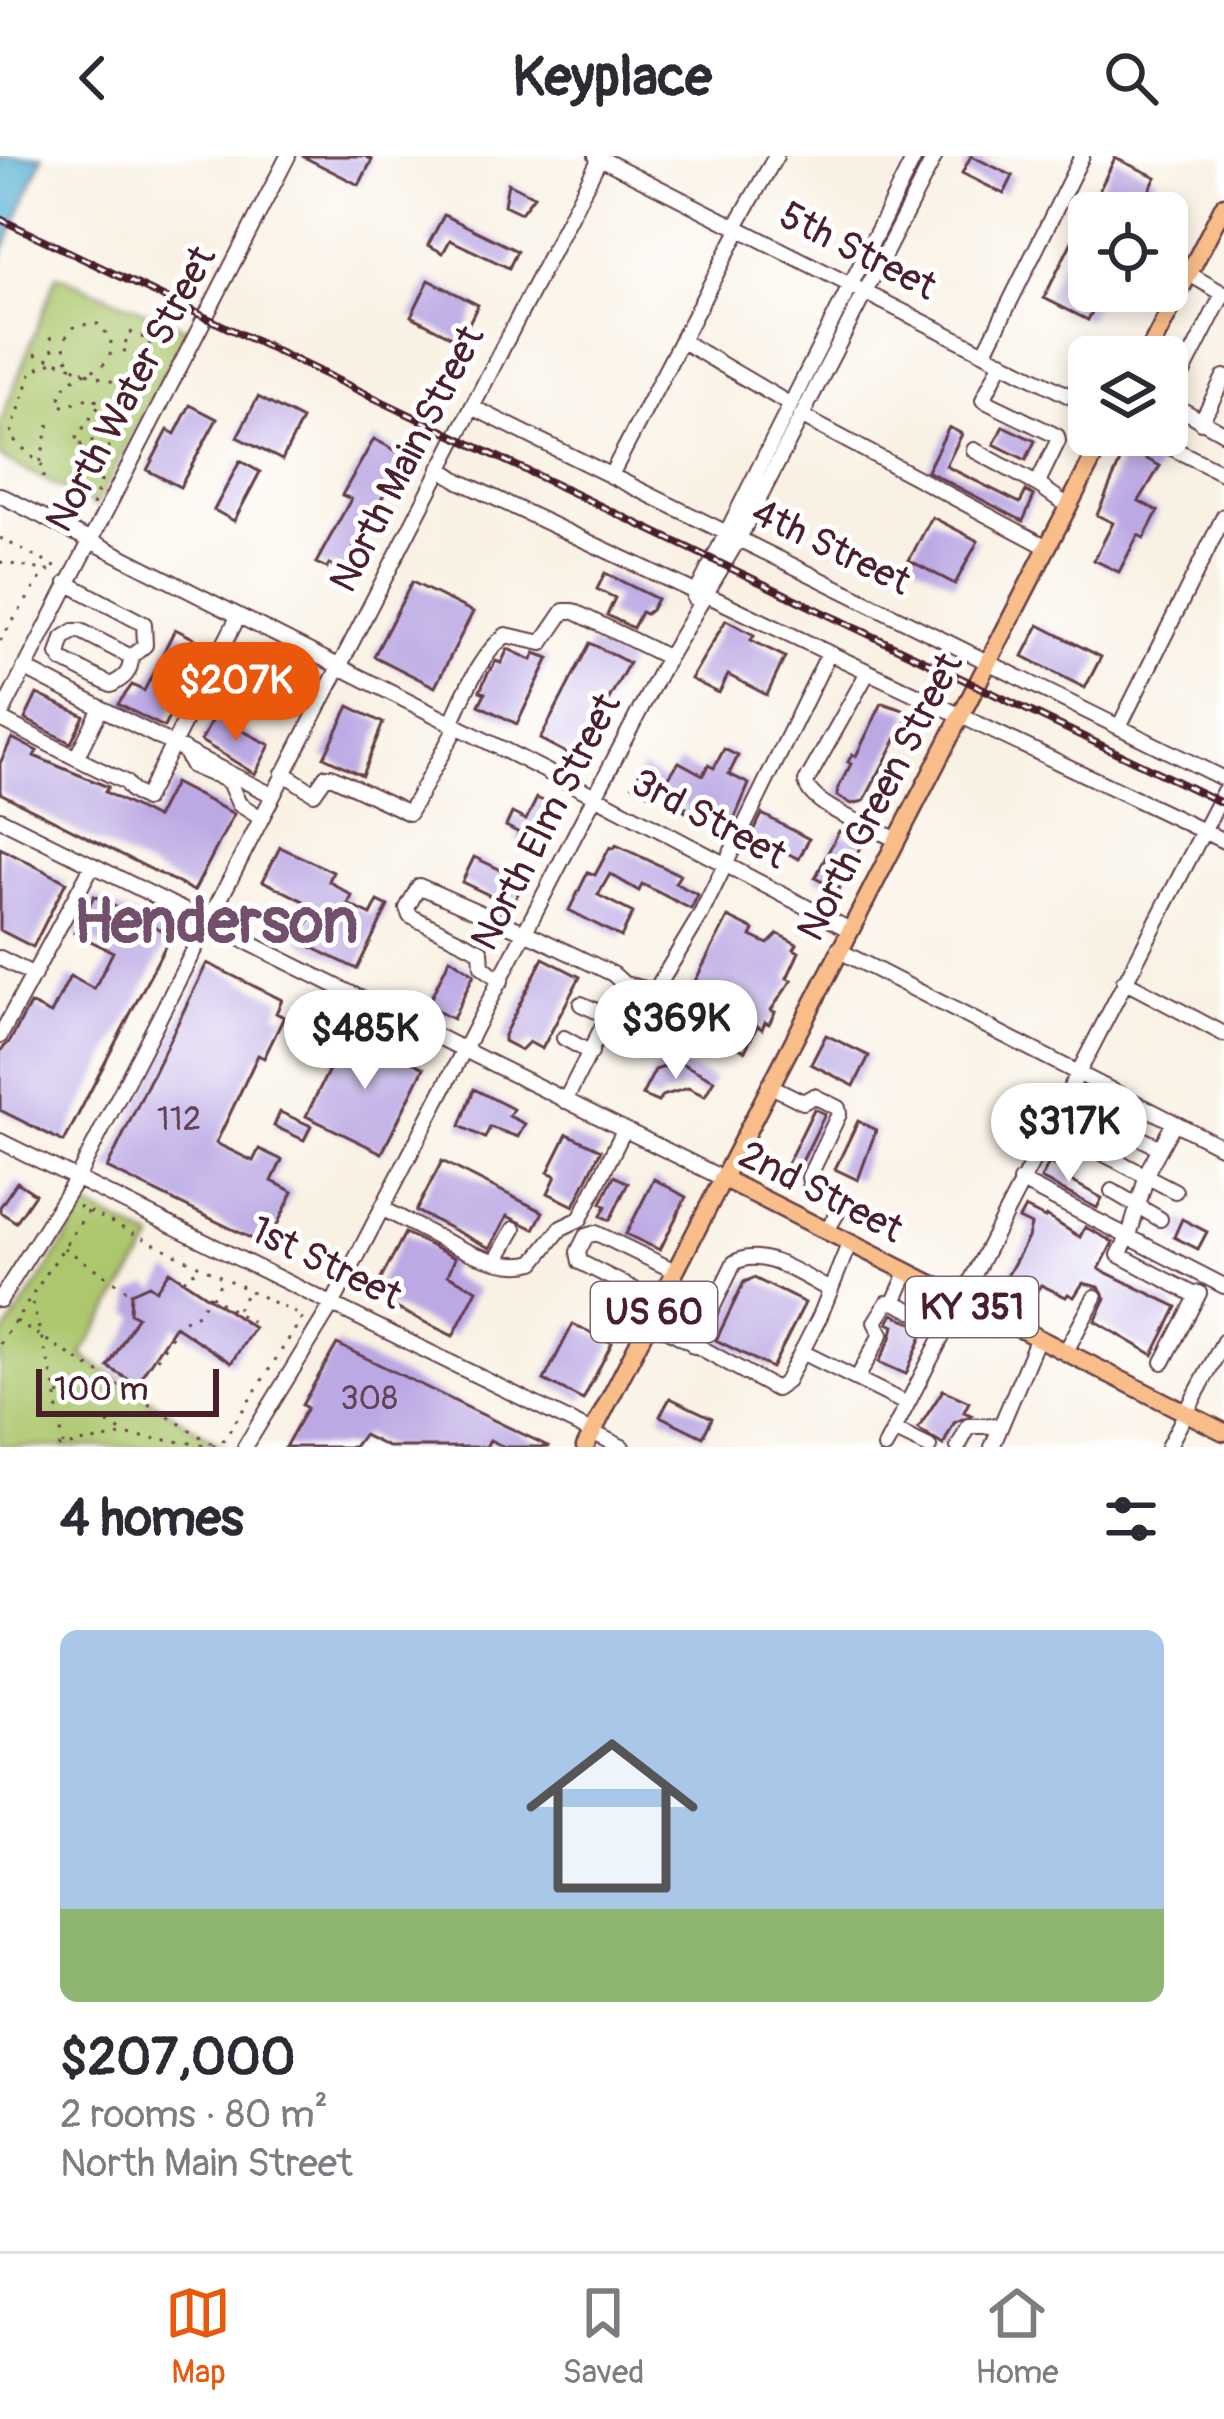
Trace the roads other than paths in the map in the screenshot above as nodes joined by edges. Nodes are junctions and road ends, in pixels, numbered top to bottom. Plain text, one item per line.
1 (288, 156) edge
2 (776, 156) edge
3 (915, 156) edge
4 (935, 156) edge
5 (1082, 156) edge
6 (599, 157) edge
7 (1224, 205) edge
8 (738, 227) junction
9 (1189, 274) junction
10 (850, 284) junction
11 (866, 292) junction
12 (1223, 294) edge
13 (1157, 336) edge
14 (682, 341) junction
15 (985, 352) junction
16 (1002, 361) junction
17 (1224, 377) edge
18 (1068, 395) edge
19 (789, 404) junction
20 (472, 407) junction
21 (801, 416) junction
22 (1201, 422) junction
23 (1224, 433) edge
24 (974, 450) dead end
25 (1188, 454) edge
26 (1095, 456) edge
27 (440, 468) junction
28 (1223, 470) edge
29 (610, 475) junction
30 (1040, 486) junction
31 (0, 495) edge
32 (1068, 506) junction
33 (1224, 516) edge
34 (732, 535) junction
35 (88, 542) junction
36 (1047, 547) junction
37 (65, 577) junction
38 (701, 593) junction
39 (238, 617) junction
40 (44, 627) junction
41 (63, 638) junction
42 (829, 653) junction
43 (131, 657) junction
44 (665, 662) junction
45 (988, 662) junction
46 (338, 666) junction
47 (24, 668) junction
48 (868, 672) junction
49 (101, 708) junction
50 (959, 716) junction
51 (0, 718) edge
52 (454, 725) junction
53 (1119, 727) junction
54 (178, 746) junction
55 (76, 758) junction
56 (284, 773) junction
57 (1224, 779) edge
58 (1224, 791) edge
59 (272, 795) junction
60 (595, 796) junction
61 (261, 818) junction
62 (0, 819) edge
63 (1203, 831) junction
64 (896, 839) junction
65 (1224, 842) edge
66 (725, 864) junction
67 (92, 866) junction
68 (207, 923) junction
69 (848, 929) junction
70 (524, 935) junction
71 (838, 950) junction
72 (0, 958) edge
73 (34, 975) junction
74 (501, 981) junction
75 (1124, 981) junction
76 (623, 984) junction
77 (0, 1002) edge
78 (581, 1004) dead end
79 (15, 1009) junction
80 (610, 1017) junction
81 (1224, 1034) edge
82 (0, 1036) edge
83 (564, 1038) dead end
84 (465, 1051) junction
85 (591, 1053) junction
86 (1076, 1072) junction
87 (769, 1085) junction
88 (565, 1101) junction
89 (1174, 1123) junction
90 (625, 1130) junction
91 (0, 1141) edge
92 (1160, 1148) junction
93 (1224, 1148) edge
94 (1145, 1176) junction
95 (77, 1178) junction
96 (722, 1178) junction
97 (1020, 1181) junction
98 (1112, 1191) dead end
99 (1175, 1191) dead end
100 (1137, 1206) junction
101 (383, 1209) junction
102 (1160, 1219) dead end
103 (514, 1229) dead end
104 (826, 1232) junction
105 (1129, 1236) junction
106 (849, 1244) junction
107 (496, 1261) junction
108 (675, 1271) junction
109 (908, 1274) junction
110 (1207, 1277) junction
111 (1224, 1286) edge
112 (936, 1288) junction
113 (830, 1290) junction
114 (1198, 1296) junction
115 (1095, 1297) dead end
116 (0, 1300) edge
117 (959, 1300) junction
118 (659, 1302) junction
119 (894, 1302) junction
120 (333, 1303) junction
121 (923, 1316) junction
122 (650, 1320) junction
123 (946, 1327) junction
124 (1037, 1340) junction
125 (1224, 1341) edge
126 (694, 1346) junction
127 (802, 1352) junction
128 (1065, 1353) junction
129 (1163, 1363) dead end
130 (857, 1379) junction
131 (907, 1404) junction
132 (1185, 1412) junction
133 (999, 1426) junction
134 (894, 1430) junction
135 (1224, 1432) edge
136 (589, 1440) edge
137 (245, 1447) edge
138 (622, 1447) edge
139 (885, 1447) edge
140 (929, 1447) edge
141 (958, 1447) edge
142 (992, 1447) edge
143 (1168, 1447) edge

1 - 35 street, North Water Street
2 - 8 street
3 - 10 street, North Elm Street
4 - 11 street, North Elm Street
5 - 15 street
6 - 8 street, 5th Street
6 - 20 street, North Main Street
7 - 9 main road
8 - 10 street, 5th Street
8 - 14 street
9 - 12 street
9 - 13 main road
10 - 11 street, 5th Street
10 - 19 street, North Elm Street
11 - 15 street, 5th Street
11 - 21 street, North Elm Street
12 - 22 street
14 - 19 street
14 - 29 street
15 - 16 street, 5th Street
16 - 18 street, 5th Street
16 - 30 street
17 - 22 street
19 - 34 street, North Elm Street
20 - 27 street, North Main Street
20 - 29 street, 4th Street
21 - 34 street, North Elm Street
21 - 36 street
22 - 23 street
24 - 30 street
25 - 28 street
26 - 32 main road, North Green Street / US 60
27 - 38 street
27 - 46 street, North Main Street
29 - 34 street, 4th Street
30 - 32 street
31 - 35 street, 3rd Street
32 - 36 main road, North Green Street / US 60
33 - 53 street
34 - 38 street, North Elm Street
34 - 45 street, 4th Street
35 - 37 street, North Water Street
35 - 39 street, 3rd Street
36 - 45 main road, North Green Street / US 60
37 - 40 street, North Water Street
37 - 43 street
38 - 42 street
38 - 44 street, North Elm Street
39 - 46 street, 3rd Street
39 - 54 street
40 - 41 street
40 - 47 street, North Water Street
41 - 43 street
41 - 43 street
42 - 48 street
42 - 66 street
44 - 52 street
44 - 60 street, North Elm Street
45 - 50 main road, North Green Street / US 60
45 - 53 street, 4th Street
46 - 52 street, 3rd Street
46 - 56 street, North Main Street
47 - 49 street
47 - 51 street, North Water Street
48 - 50 street
48 - 64 street
49 - 54 street
49 - 55 street
50 - 63 street
50 - 64 main road, North Green Street / US 60
51 - 55 street
52 - 56 street
52 - 60 street, 3rd Street
53 - 57 street, 4th Street
54 - 55 street
54 - 59 street
54 - 61 street
56 - 59 street, North Main Street
58 - 63 street
59 - 61 street, North Main Street
60 - 66 street, 3rd Street
60 - 70 street, North Elm Street
61 - 68 street, North Main Street
62 - 67 street, 2nd Street
63 - 65 street
63 - 75 street
64 - 69 main road, North Green Street / US 60
66 - 69 street, 3rd Street
66 - 76 street
67 - 68 street, 2nd Street
67 - 73 street
68 - 84 street, 2nd Street
68 - 95 street, North Main Street
69 - 71 main road, North Green Street / US 60
70 - 74 street, North Elm Street
70 - 74 street
70 - 76 street
71 - 86 street
71 - 87 main road, North Green Street / US 60
72 - 73 street
73 - 79 street
74 - 84 street, North Elm Street
75 - 81 street
75 - 86 street
76 - 80 street
77 - 79 street
78 - 80 street
79 - 82 street
80 - 85 street
83 - 85 street
84 - 88 street, 2nd Street
84 - 101 street, North Elm Street
85 - 88 street
86 - 89 street
86 - 97 street
87 - 96 main road, North Green Street / US 60
87 - 104 street
88 - 90 street, 2nd Street
89 - 92 street
89 - 93 street
90 - 96 street, 2nd Street
90 - 107 street
91 - 95 street, 1st Street
92 - 94 street
92 - 94 street
94 - 99 street
94 - 100 street
95 - 116 street, North Main Street
95 - 120 street, 1st Street
96 - 104 main road, 2nd Street / KY 351
96 - 108 main road, North Green Street / US 60
97 - 105 street
97 - 117 street
98 - 100 street
100 - 102 street
100 - 105 street
101 - 107 street
101 - 120 street, North Elm Street
103 - 107 street
104 - 106 main road, 2nd Street / KY 351
105 - 110 street
105 - 114 street
106 - 109 main road, 2nd Street / KY 351
106 - 113 street
108 - 118 main road, North Green Street / US 60
108 - 118 street
109 - 112 main road, 2nd Street / KY 351
109 - 119 street
110 - 111 street
110 - 114 street
112 - 117 main road, 2nd Street / KY 351
112 - 121 street
113 - 126 street
113 - 127 street
114 - 129 street
115 - 128 street
117 - 123 street
117 - 124 main road, 2nd Street / KY 351
118 - 122 main road, North Green Street / US 60
119 - 121 street
119 - 130 street
120 - 136 street, 1st Street
120 - 137 street, North Elm Street
121 - 123 street
122 - 126 street
122 - 136 main road, North Green Street / US 60
123 - 131 street
124 - 128 main road, 2nd Street / KY 351
124 - 133 street
125 - 132 street
126 - 127 street
127 - 130 street
128 - 132 main road, 2nd Street / KY 351
130 - 131 street
131 - 134 street
132 - 135 main road, 2nd Street / KY 351
132 - 143 street
133 - 141 street
133 - 142 street
134 - 139 street
134 - 140 street
136 - 138 street, 1st Street

